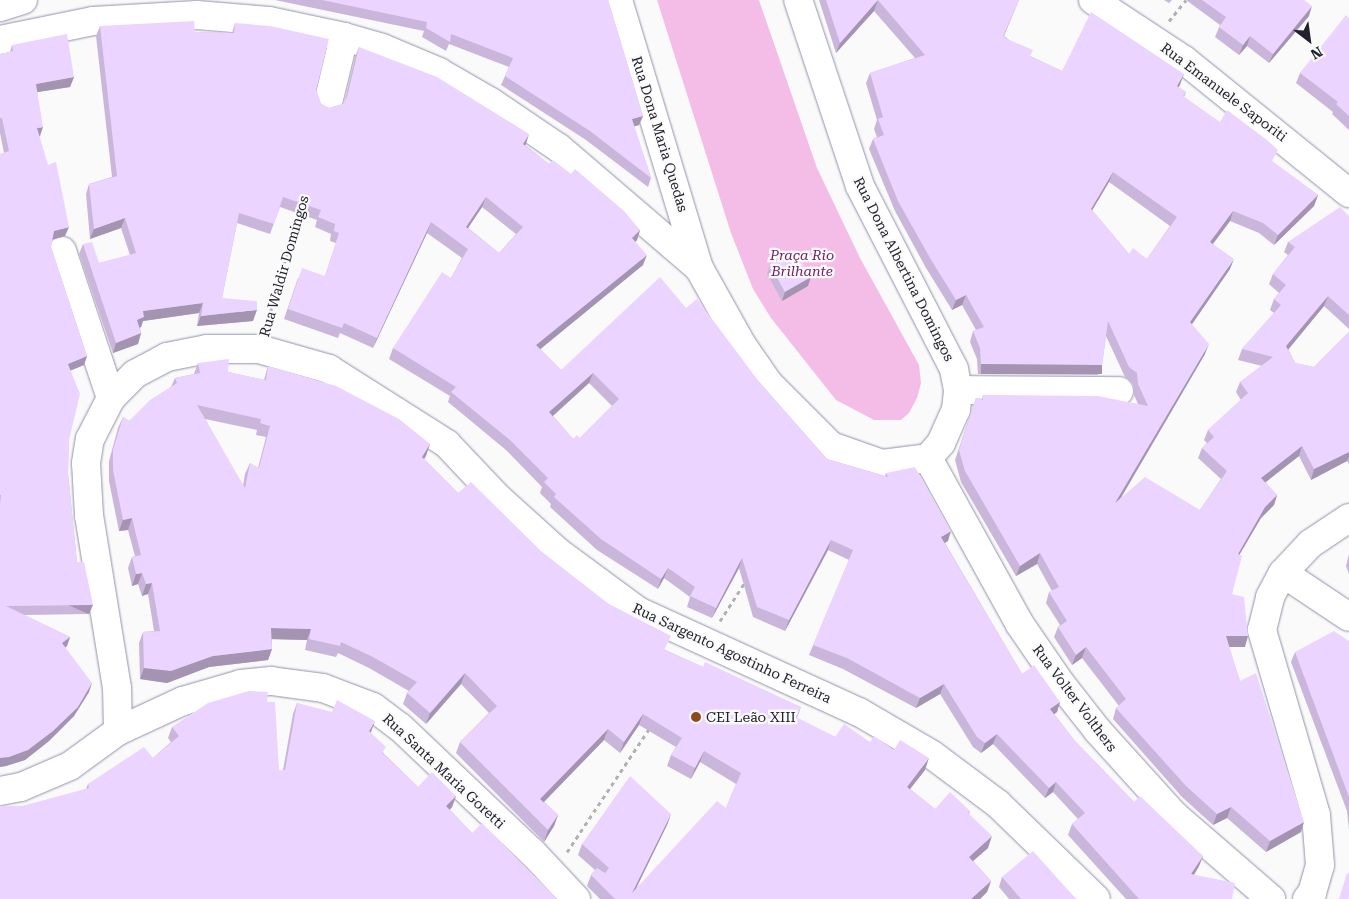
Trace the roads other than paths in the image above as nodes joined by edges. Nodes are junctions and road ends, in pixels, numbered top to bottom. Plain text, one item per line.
1 (23, 0) edge
2 (618, 0) edge
3 (798, 0) edge
4 (1093, 0) edge
5 (0, 7) edge
6 (132, 8) edge
7 (86, 10) edge
8 (344, 36) junction
9 (0, 40) edge
10 (328, 104) dead end
11 (1349, 193) edge
12 (62, 250) dead end
13 (699, 268) junction
14 (958, 390) junction
15 (1119, 391) dead end
16 (110, 398) junction
17 (928, 458) junction
18 (1349, 518) edge
19 (1283, 573) junction
20 (1349, 617) edge
21 (118, 731) junction
22 (0, 791) edge
23 (576, 899) edge
24 (1096, 899) edge
25 (1271, 899) edge
26 (1307, 899) edge

1 - 5 street
2 - 13 street, Rua Dona Maria Quedas
3 - 14 street, Rua Dona Albertina Domingos
4 - 11 street, Rua Emanuele Saporiti
6 - 7 street
6 - 8 street
7 - 9 street
8 - 10 street
8 - 13 street
12 - 16 street
13 - 17 street
14 - 15 street
14 - 17 street, Rua Dona Albertina Domingos
16 - 21 street, Rua Sargento Agostinho Ferreira
16 - 24 street, Rua Sargento Agostinho Ferreira
17 - 25 street, Rua Volter Volthers
18 - 19 street
19 - 20 street
19 - 26 street
21 - 22 street, Rua Santa Maria Goretti
21 - 23 street, Rua Santa Maria Goretti

